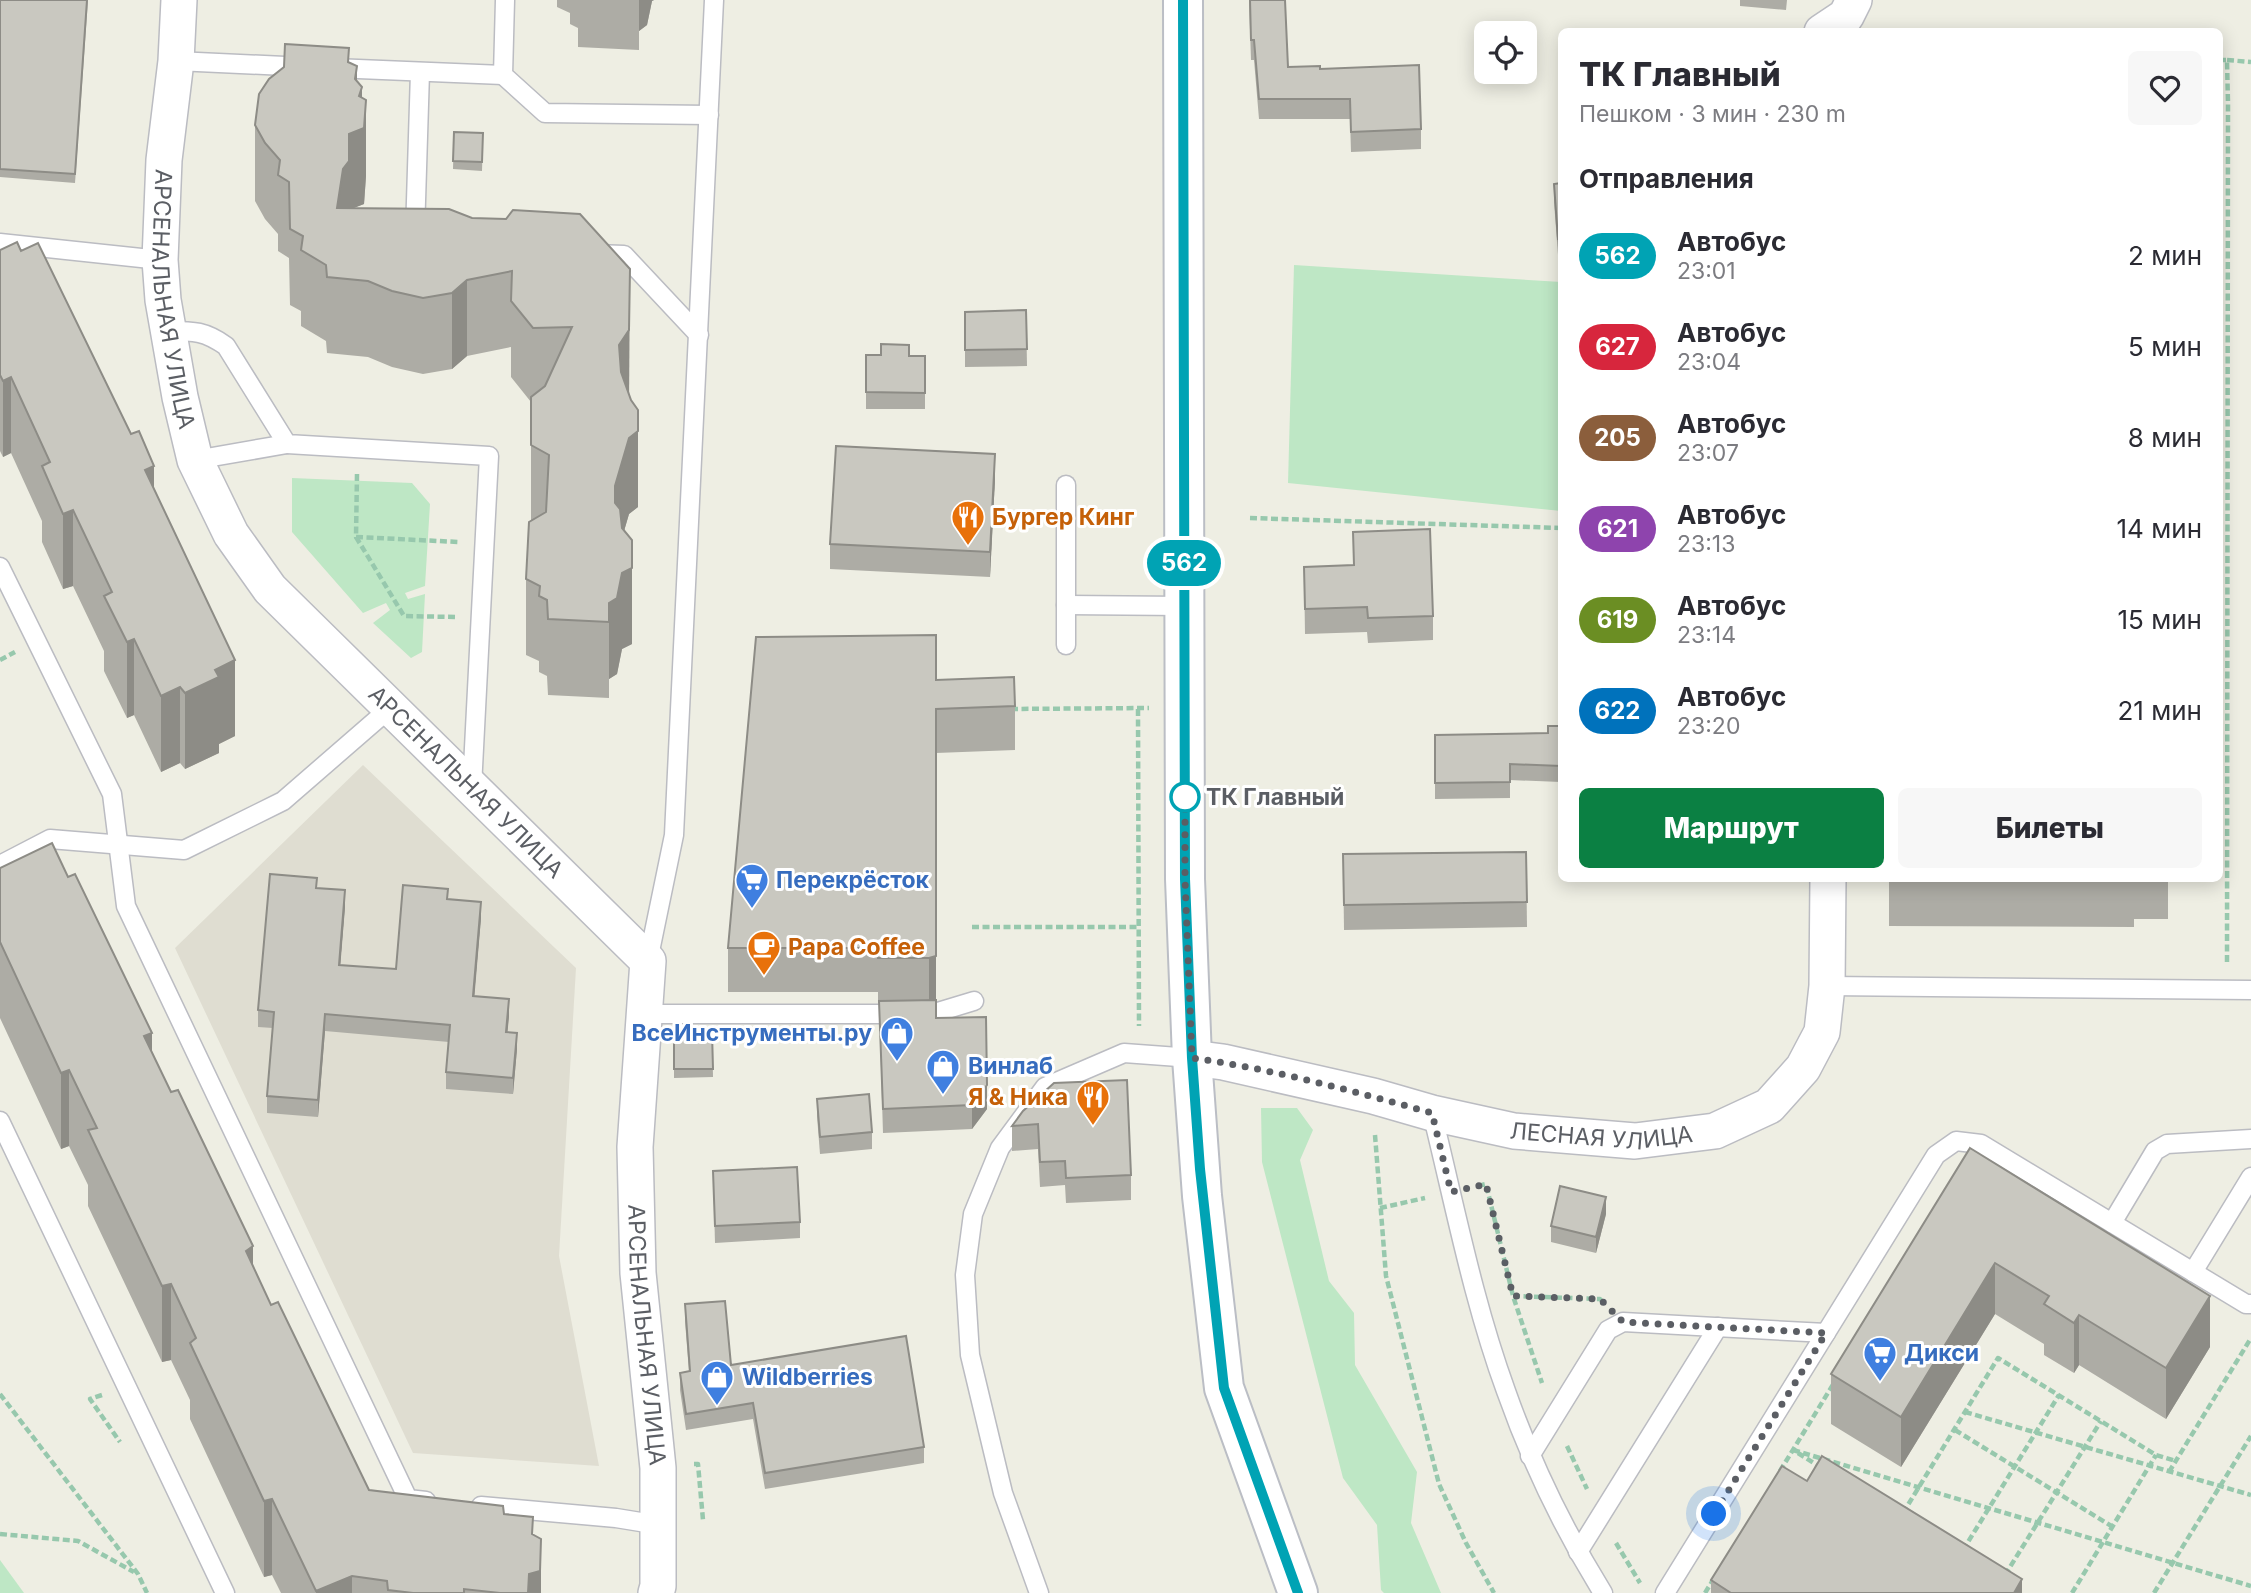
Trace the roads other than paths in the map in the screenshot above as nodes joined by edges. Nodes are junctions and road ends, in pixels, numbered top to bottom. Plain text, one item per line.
1 (179, 0) edge
2 (505, 0) edge
3 (714, 0) edge
4 (1183, 0) edge
5 (1854, 0) edge
6 (1828, 28) edge
7 (176, 61) junction
8 (419, 72) junction
9 (503, 75) junction
10 (709, 115) junction
11 (0, 243) edge
12 (428, 248) edge
13 (582, 254) edge
14 (160, 260) junction
15 (169, 331) junction
16 (699, 335) junction
17 (287, 444) junction
18 (195, 460) junction
19 (1066, 485) dead end
20 (0, 566) edge
21 (1066, 605) junction
22 (1184, 606) junction
23 (1066, 645) dead end
24 (389, 709) junction
25 (472, 790) junction
26 (117, 845) junction
27 (0, 865) edge
28 (1828, 882) edge
29 (648, 961) junction
30 (1827, 986) junction
31 (2251, 990) edge
32 (974, 1001) dead end
33 (644, 1014) junction
34 (1192, 1058) junction
35 (1432, 1113) junction
36 (0, 1121) edge
37 (2251, 1139) edge
38 (2251, 1177) edge
39 (2112, 1223) junction
40 (2193, 1272) junction
41 (2251, 1304) edge
42 (1718, 1327) junction
43 (1826, 1333) junction
44 (1531, 1455) junction
45 (659, 1525) junction
46 (1578, 1552) junction
47 (225, 1593) edge
48 (656, 1593) edge
49 (1039, 1593) edge
50 (1298, 1593) edge
51 (1603, 1593) edge
52 (1665, 1593) edge

1 - 7 street, АРСЕНАЛЬНАЯ УЛИЦА
2 - 9 lane
3 - 10 lane
4 - 22 main road
5 - 6 street
7 - 8 lane
7 - 14 street, АРСЕНАЛЬНАЯ УЛИЦА
8 - 9 lane
8 - 12 lane
9 - 10 lane
10 - 16 lane
11 - 14 lane
13 - 16 lane
14 - 15 street, АРСЕНАЛЬНАЯ УЛИЦА
15 - 17 lane
15 - 18 street, АРСЕНАЛЬНАЯ УЛИЦА
16 - 29 lane
17 - 18 lane
17 - 25 lane
18 - 24 street, АРСЕНАЛЬНАЯ УЛИЦА
19 - 21 lane
20 - 26 lane
21 - 22 lane
21 - 23 lane
22 - 34 main road
24 - 25 street, АРСЕНАЛЬНАЯ УЛИЦА
24 - 26 lane
25 - 29 street, АРСЕНАЛЬНАЯ УЛИЦА
26 - 27 lane
26 - 45 lane
28 - 30 street, ЛЕСНАЯ УЛИЦА
29 - 33 street, АРСЕНАЛЬНАЯ УЛИЦА
30 - 31 lane
30 - 35 street, ЛЕСНАЯ УЛИЦА
32 - 33 lane
33 - 45 street, АРСЕНАЛЬНАЯ УЛИЦА
34 - 35 street, ЛЕСНАЯ УЛИЦА
34 - 49 lane
34 - 50 main road
35 - 44 lane
36 - 47 lane
37 - 39 lane
38 - 40 lane
39 - 40 lane
39 - 43 lane
40 - 41 lane
42 - 43 lane
42 - 44 lane
42 - 46 lane
43 - 52 lane
44 - 46 lane
45 - 48 street, АРСЕНАЛЬНАЯ УЛИЦА
46 - 51 lane

